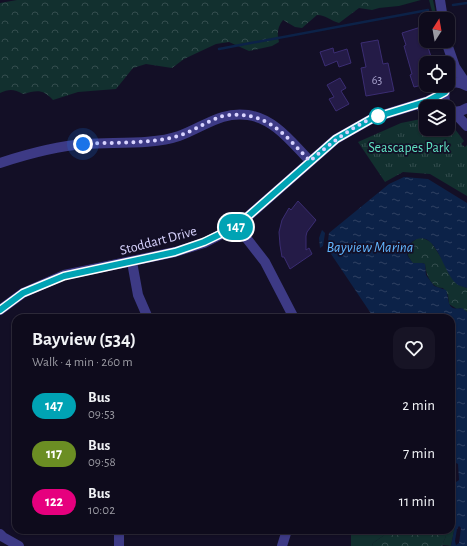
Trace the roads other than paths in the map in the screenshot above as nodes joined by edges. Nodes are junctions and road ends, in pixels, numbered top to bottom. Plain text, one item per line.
1 (440, 0) edge
2 (442, 12) edge
3 (449, 48) edge
4 (455, 83) edge
5 (467, 86) edge
6 (440, 92) edge
7 (419, 106) edge
8 (409, 107) junction
9 (467, 108) edge
10 (455, 110) edge
11 (455, 115) edge
12 (467, 126) edge
13 (310, 161) junction
14 (0, 163) edge
15 (237, 226) junction
16 (132, 262) junction
17 (0, 310) edge
18 (146, 314) edge
19 (292, 314) edge
20 (0, 534) edge
21 (119, 534) edge
22 (286, 534) edge
23 (19, 546) edge
24 (119, 546) edge
25 (282, 546) edge

1 - 2 street
3 - 5 street
4 - 5 street, Stoddart Drive
6 - 8 street, Stoddart Drive
7 - 8 street, Stoddart Drive
8 - 13 street, Stoddart Drive
9 - 10 street, Stoddart Drive
11 - 12 street
13 - 14 street
13 - 15 street, Stoddart Drive
15 - 16 street, Stoddart Drive
15 - 19 street
16 - 17 street, Stoddart Drive
16 - 18 street
20 - 23 street
21 - 24 street
22 - 25 street

